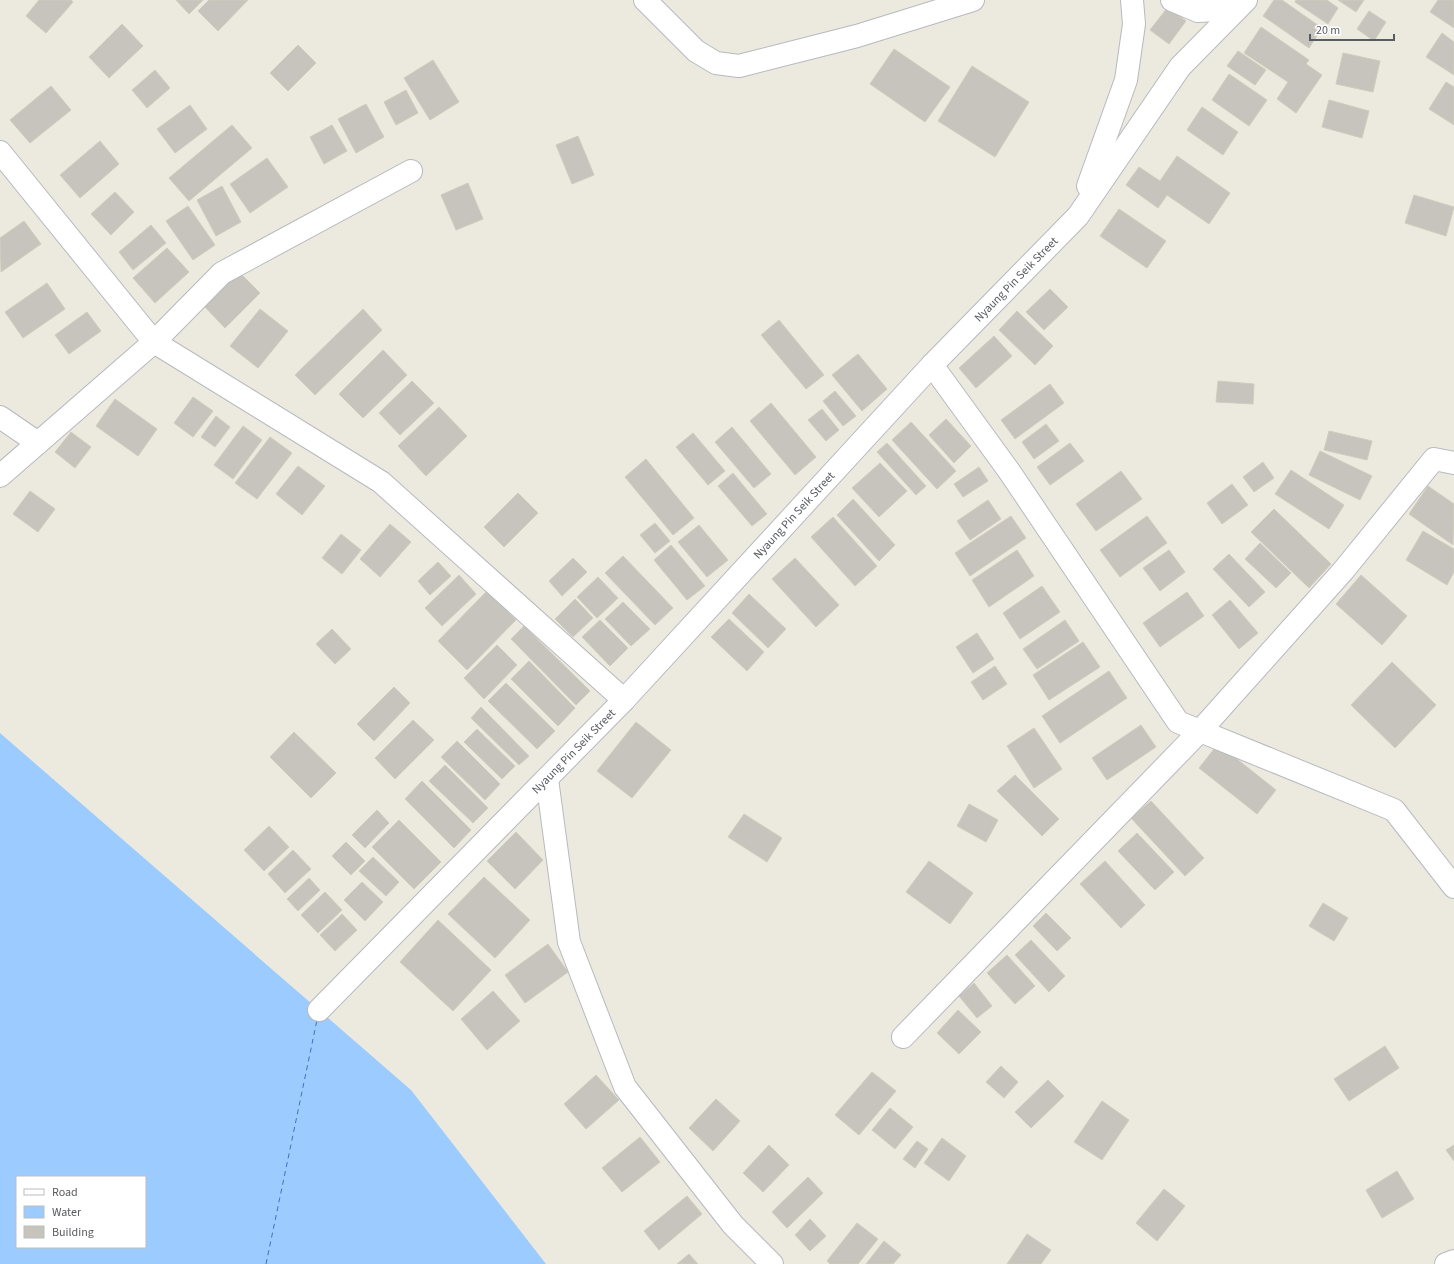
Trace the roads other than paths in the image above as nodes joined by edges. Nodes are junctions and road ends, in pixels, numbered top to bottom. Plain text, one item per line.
1 (645, 0) edge
2 (973, 0) edge
3 (1132, 0) edge
4 (1172, 0) edge
5 (1242, 5) edge
6 (0, 152) edge
7 (411, 171) dead end
8 (1078, 216) junction
9 (154, 342) junction
10 (932, 365) junction
11 (0, 417) edge
12 (38, 443) junction
13 (1454, 462) edge
14 (0, 476) edge
15 (624, 700) junction
16 (1200, 731) junction
17 (547, 779) junction
18 (1454, 887) edge
19 (319, 1010) dead end
20 (903, 1037) dead end
21 (1454, 1261) edge
22 (772, 1264) edge
23 (1446, 1264) edge

1 - 2 street
3 - 8 street
4 - 5 street
5 - 8 street, Nyaung Pin Seik Street
6 - 9 street
7 - 9 street
8 - 10 street, Nyaung Pin Seik Street
9 - 12 street
9 - 15 street
10 - 15 street, Nyaung Pin Seik Street
10 - 16 street
11 - 12 street
12 - 14 street
13 - 16 street
15 - 17 street, Nyaung Pin Seik Street
16 - 18 street
16 - 20 street
17 - 19 street, Nyaung Pin Seik Street
17 - 22 street
21 - 23 street

